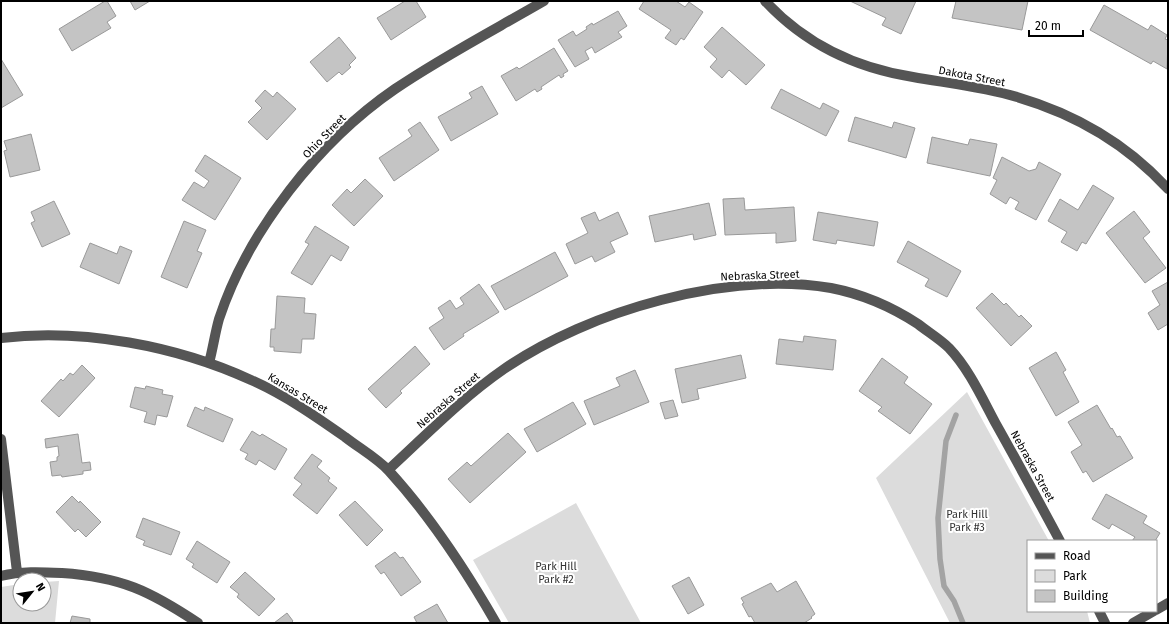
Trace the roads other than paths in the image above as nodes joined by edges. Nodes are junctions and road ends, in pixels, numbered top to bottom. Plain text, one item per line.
1 (544, 1) edge
2 (765, 1) edge
3 (1168, 189) edge
4 (1, 338) edge
5 (209, 363) junction
6 (1, 439) edge
7 (388, 470) junction
8 (1059, 540) edge
9 (17, 572) edge
10 (12, 573) edge
11 (52, 574) edge
12 (1, 576) edge
13 (1168, 603) edge
14 (1157, 609) edge
15 (1100, 612) edge
16 (1152, 612) edge
17 (198, 623) edge
18 (496, 623) edge
19 (1105, 623) edge
20 (1133, 623) edge

1 - 5 street, Ohio Street
2 - 3 street, Dakota Street
4 - 5 street, Kansas Street
5 - 7 street, Kansas Street
6 - 9 street
7 - 8 street, Nebraska Street
7 - 18 street, Kansas Street
10 - 12 street
11 - 17 street
13 - 14 street
15 - 19 street
16 - 20 street

